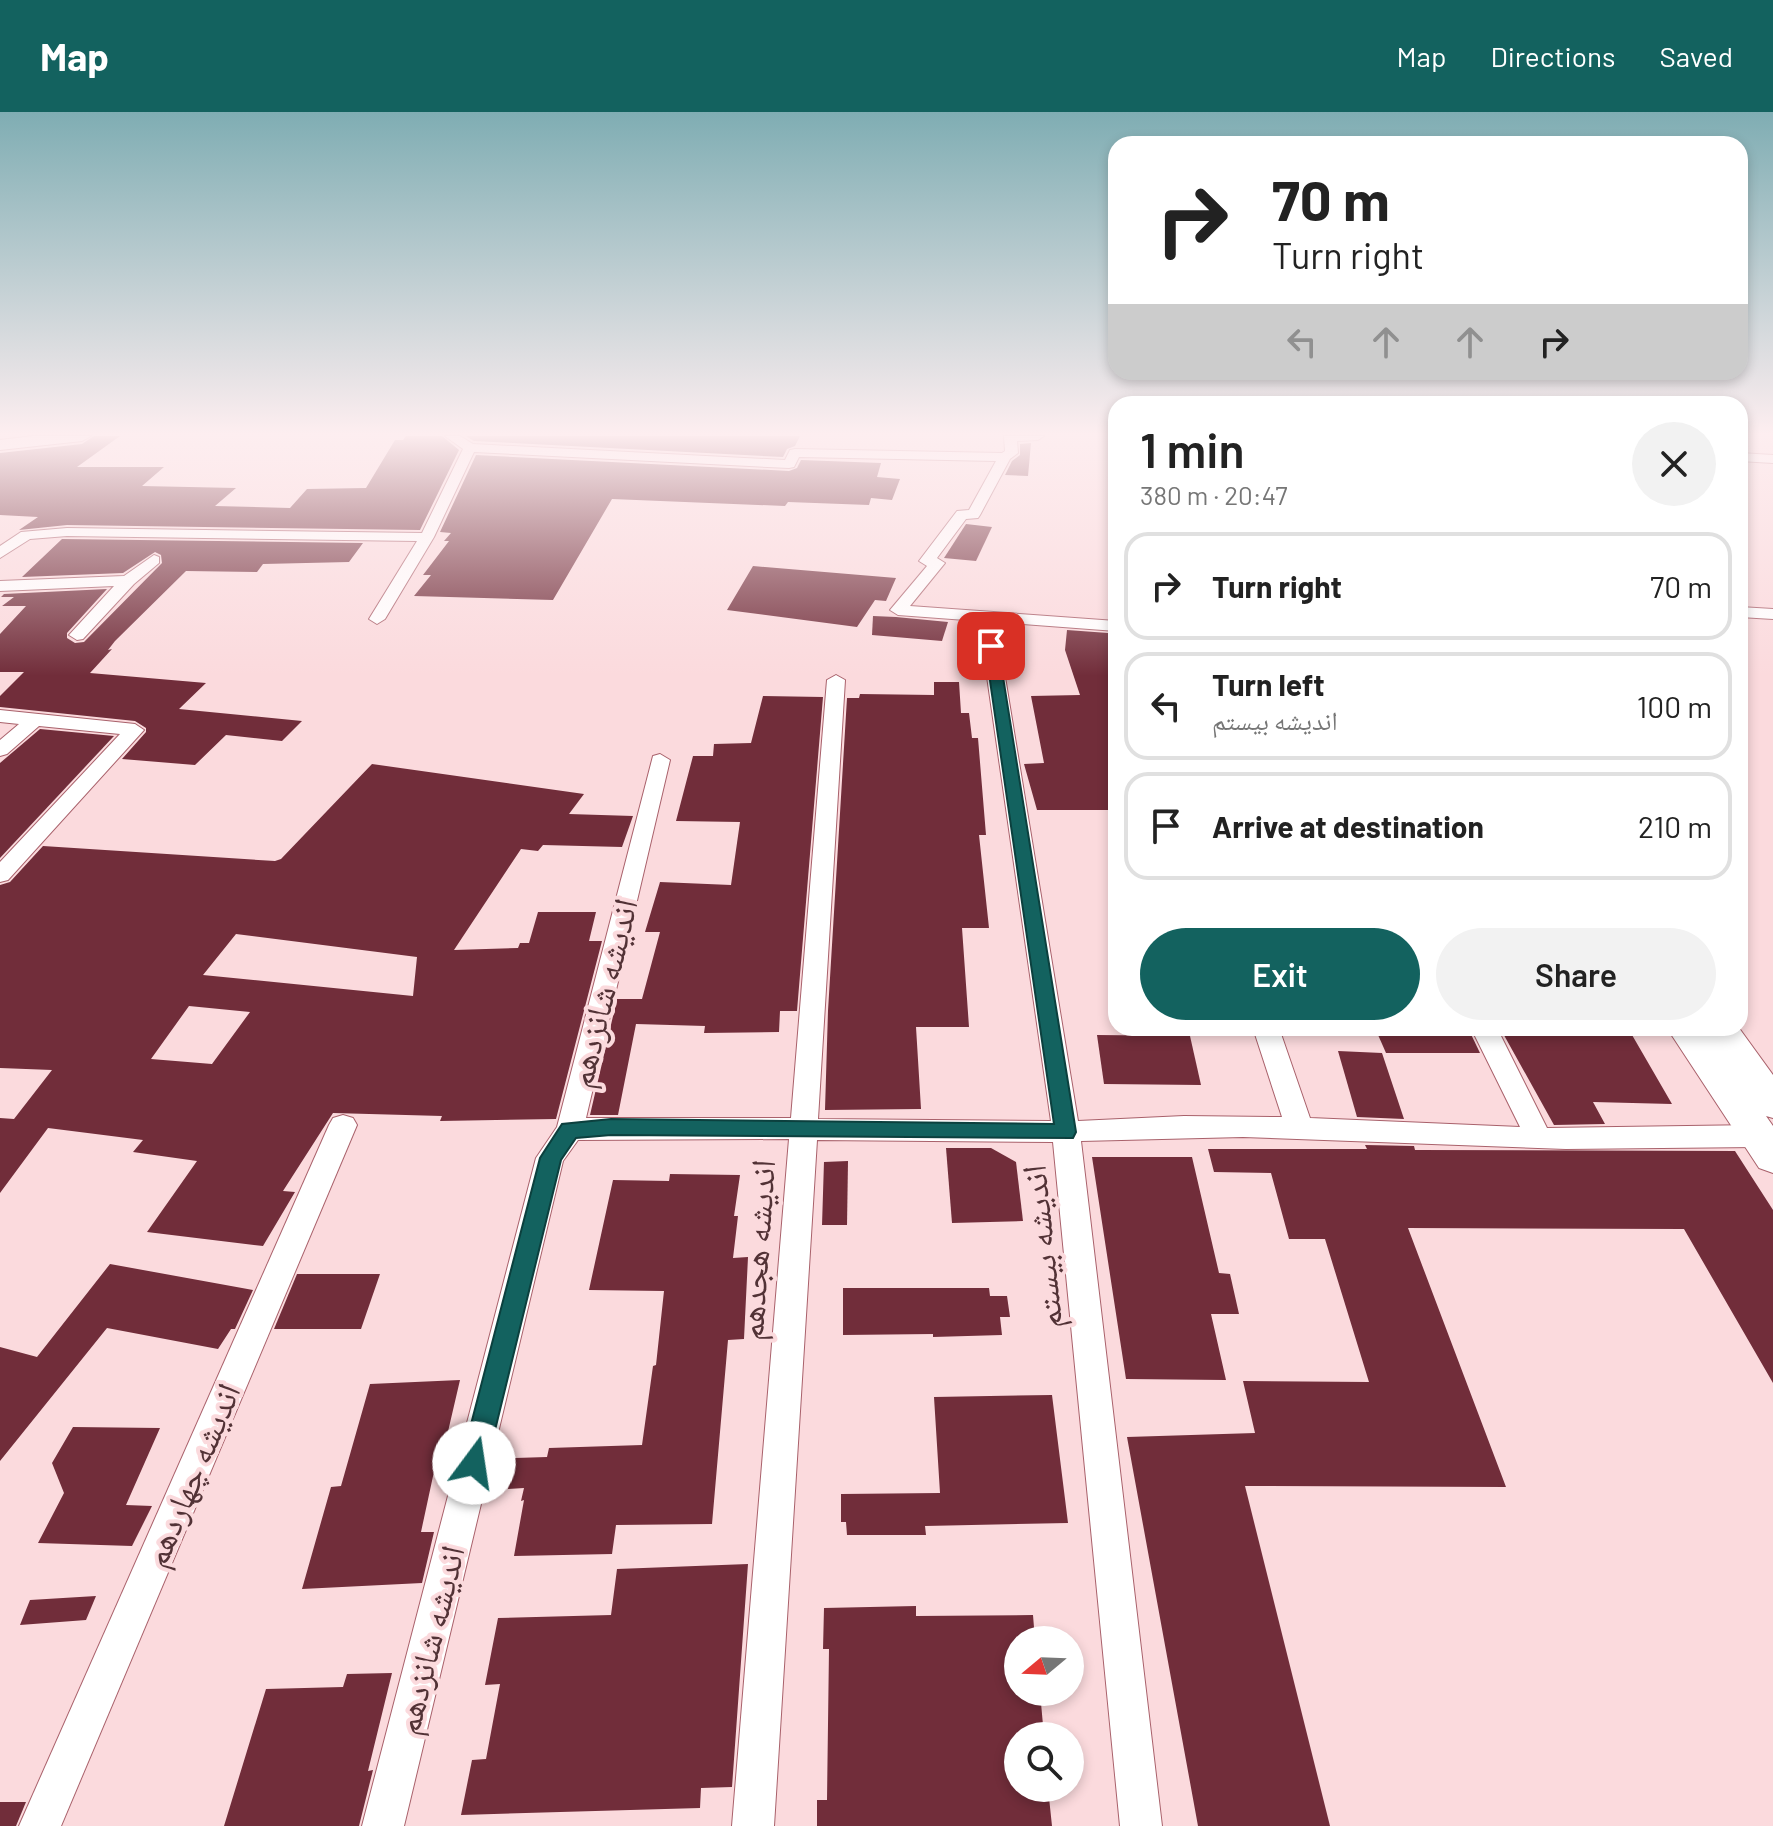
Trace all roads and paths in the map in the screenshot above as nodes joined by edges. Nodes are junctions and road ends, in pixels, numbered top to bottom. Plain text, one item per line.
1 (437, 516) edge
2 (961, 516) edge
3 (427, 537) junction
4 (0, 553) edge
5 (154, 560) dead end
6 (128, 581) junction
7 (0, 586) edge
8 (1748, 612) edge
9 (1773, 614) edge
10 (987, 616) junction
11 (377, 619) dead end
12 (1108, 625) edge
13 (77, 635) dead end
14 (836, 680) dead end
15 (0, 716) edge
16 (34, 720) junction
17 (0, 750) edge
18 (660, 760) dead end
19 (0, 875) edge
20 (1269, 1036) edge
21 (1488, 1036) edge
22 (1691, 1036) edge
23 (1724, 1036) edge
24 (343, 1125) dead end
25 (1299, 1126) junction
26 (804, 1129) junction
27 (570, 1130) junction
28 (1066, 1132) junction
29 (1768, 1132) edge
30 (1539, 1138) junction
31 (40, 1826) edge
32 (383, 1826) edge
33 (753, 1826) edge
34 (1141, 1826) edge

1 - 3 street
2 - 10 street
3 - 4 street
3 - 11 street
5 - 6 street
6 - 7 street
6 - 13 street
8 - 9 street
10 - 12 street
10 - 28 street, اندیشه بیستم
14 - 26 street, اندیشه هجدهم
15 - 16 street
16 - 17 street
16 - 19 street
18 - 27 street, اندیشه شانزدهم
20 - 25 street
21 - 30 street
22 - 29 main road
23 - 29 main road
24 - 31 street, اندیشه چهاردهم
25 - 28 street
25 - 30 street
26 - 27 street
26 - 28 street
26 - 33 street, اندیشه هجدهم
27 - 32 street, اندیشه شانزدهم
28 - 34 street, اندیشه بیستم
29 - 30 street

